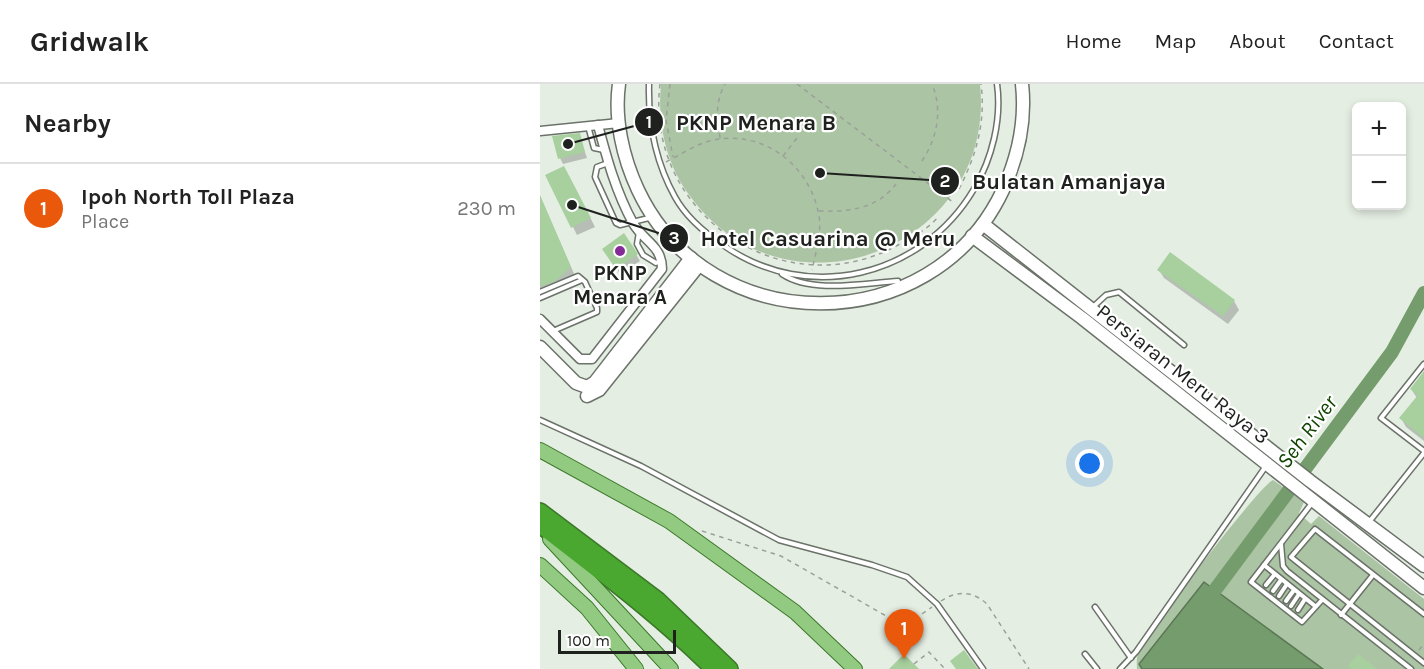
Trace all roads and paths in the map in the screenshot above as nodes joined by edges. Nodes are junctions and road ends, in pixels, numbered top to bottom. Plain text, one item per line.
1 (619, 84) edge
2 (649, 84) edge
3 (660, 84) edge
4 (670, 84) edge
5 (725, 84) edge
6 (797, 84) edge
7 (932, 84) edge
8 (981, 84) edge
9 (997, 84) edge
10 (1022, 84) edge
11 (619, 123) junction
12 (598, 125) junction
13 (588, 126) junction
14 (540, 131) edge
15 (797, 138) dead end
16 (720, 139) junction
17 (605, 150) junction
18 (783, 156) junction
19 (673, 158) junction
20 (669, 160) junction
21 (922, 161) dead end
22 (608, 163) junction
23 (660, 165) junction
24 (896, 183) dead end
25 (959, 189) dead end
26 (962, 210) junction
27 (818, 211) junction
28 (939, 216) dead end
29 (653, 217) junction
30 (633, 223) junction
31 (983, 224) junction
32 (639, 232) junction
33 (972, 236) junction
34 (662, 261) junction
35 (695, 261) junction
36 (813, 265) junction
37 (780, 273) junction
38 (811, 278) junction
39 (917, 280) junction
40 (583, 281) junction
41 (540, 292) edge
42 (540, 298) edge
43 (1092, 307) junction
44 (1082, 318) junction
45 (540, 319) edge
46 (553, 332) junction
47 (1184, 345) dead end
48 (540, 347) edge
49 (540, 357) edge
50 (1424, 364) edge
51 (587, 392) junction
52 (540, 420) edge
53 (540, 450) edge
54 (1424, 452) edge
55 (1267, 465) junction
56 (1314, 501) junction
57 (540, 511) edge
58 (1369, 523) junction
59 (540, 527) edge
60 (701, 531) dead end
61 (1281, 544) junction
62 (540, 565) edge
63 (1264, 565) junction
64 (1424, 566) edge
65 (1275, 574) junction
66 (1373, 575) junction
67 (1281, 580) junction
68 (1287, 584) junction
69 (1266, 585) dead end
70 (1424, 588) edge
71 (1294, 590) junction
72 (1272, 591) dead end
73 (1299, 594) junction
74 (1279, 596) dead end
75 (1305, 599) junction
76 (1286, 600) dead end
77 (1322, 600) junction
78 (937, 604) junction
79 (1349, 604) junction
80 (1291, 606) dead end
81 (1315, 606) junction
82 (1095, 607) dead end
83 (1298, 610) dead end
84 (1424, 614) edge
85 (1341, 615) junction
86 (1424, 644) edge
87 (1417, 653) dead end
88 (1085, 654) dead end
89 (1131, 658) junction
90 (1424, 663) edge
91 (914, 664) dead end
92 (636, 669) edge
93 (671, 669) edge
94 (713, 669) edge
95 (730, 669) edge
96 (855, 669) edge
97 (945, 669) edge
98 (982, 669) edge
99 (1029, 669) edge
100 (1097, 669) edge
101 (1120, 669) edge
102 (1411, 669) edge

1 - 11 street
2 - 23 lane
3 - 20 path
4 - 19 path
5 - 16 path
6 - 26 path
7 - 21 path
8 - 25 path
9 - 26 lane
10 - 31 street
11 - 12 street
11 - 29 street
12 - 13 street
12 - 17 street
13 - 14 street
13 - 17 lane
15 - 18 path
16 - 18 path
16 - 19 path
17 - 22 street
18 - 27 path
19 - 20 path
20 - 23 path
20 - 36 path
22 - 30 street
22 - 30 lane
23 - 37 lane
24 - 27 path
26 - 38 lane
27 - 36 path
28 - 36 path
29 - 30 lane
29 - 35 street
30 - 32 street
31 - 33 street
31 - 43 street, Persiaran Meru Raya 3
32 - 34 street
32 - 34 lane
33 - 39 street
33 - 44 street, Persiaran Meru Raya 3
34 - 46 street
35 - 39 street
35 - 51 street
36 - 38 path
37 - 38 lane
37 - 39 lane
40 - 41 lane
40 - 42 lane
40 - 46 lane
43 - 44 lane
43 - 47 lane
43 - 58 street, Persiaran Meru Raya 3
44 - 55 street, Persiaran Meru Raya 3
45 - 46 street
48 - 51 street
49 - 51 street
50 - 54 lane
52 - 78 lane
53 - 96 main road
54 - 58 lane
55 - 56 street, Persiaran Meru Raya 3
55 - 89 lane
56 - 61 lane
56 - 70 street, Persiaran Meru Raya 3
57 - 95 highway
58 - 64 street, Persiaran Meru Raya 3
59 - 93 main road
59 - 94 highway
60 - 78 path
61 - 63 lane
61 - 77 lane
62 - 92 main road
63 - 65 lane
63 - 81 lane
65 - 67 lane
65 - 69 lane
66 - 79 lane
66 - 79 lane
66 - 84 lane
67 - 68 lane
67 - 72 lane
68 - 71 lane
68 - 74 lane
71 - 73 lane
71 - 76 lane
73 - 75 lane
73 - 80 lane
75 - 81 lane
75 - 83 lane
77 - 81 lane
77 - 85 lane
78 - 98 lane
78 - 99 path
79 - 85 lane
79 - 90 lane
82 - 89 lane
85 - 102 lane
86 - 87 path
88 - 100 lane
89 - 101 lane
91 - 97 path

